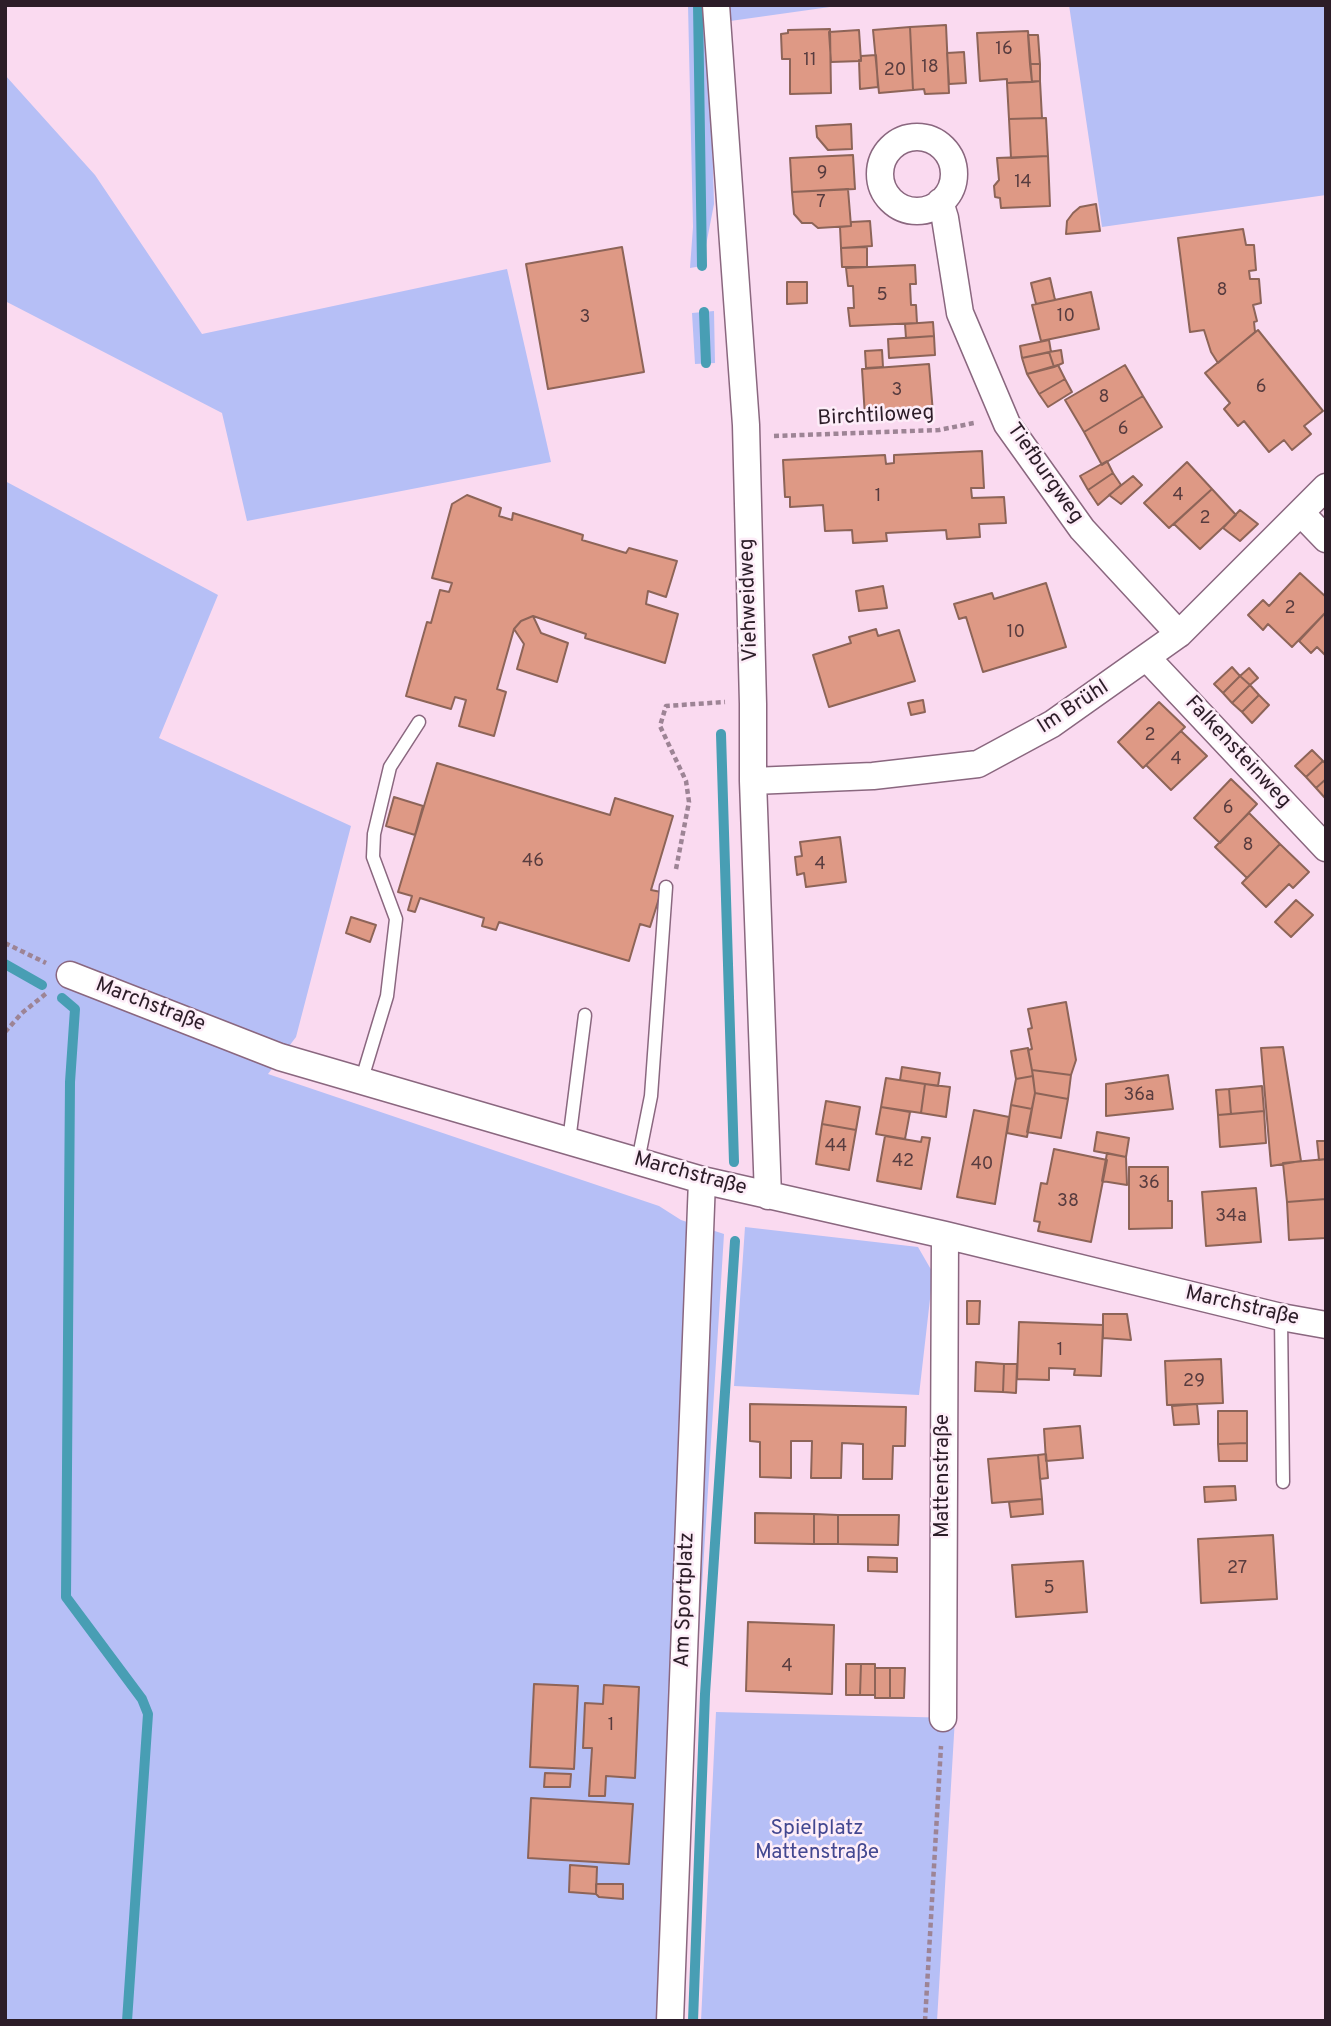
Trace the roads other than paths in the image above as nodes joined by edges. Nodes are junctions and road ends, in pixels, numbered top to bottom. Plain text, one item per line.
1 (716, 5) edge
2 (940, 202) dead end
3 (1326, 487) edge
4 (1301, 513) junction
5 (1326, 539) edge
6 (1179, 634) junction
7 (1148, 659) junction
8 (419, 722) dead end
9 (753, 781) junction
10 (1326, 848) edge
11 (666, 887) road end
12 (70, 975) road end
13 (585, 1015) dead end
14 (361, 1082) junction
15 (569, 1141) junction
16 (638, 1161) junction
17 (702, 1180) junction
18 (768, 1196) junction
19 (944, 1235) junction
20 (1281, 1318) junction
21 (1326, 1325) edge
22 (1283, 1482) dead end
23 (943, 1717) road end
24 (670, 2021) edge

1 - 9 street, Viehweidweg
2 - 6 street, Tiefburgweg
3 - 4 street, Im Brühl
4 - 5 street
4 - 6 street, Im Brühl
6 - 7 street, Im Brühl
7 - 9 street, Im Brühl
7 - 10 street, Falkensteinweg
8 - 14 lane
9 - 18 street, Viehweidweg
11 - 16 lane
12 - 14 street, Marchstraße
13 - 15 lane
14 - 15 street, Marchstraße
15 - 16 street, Marchstraße
16 - 17 street, Marchstraße
17 - 18 street, Marchstraße
17 - 24 street, Am Sportplatz
18 - 19 street, Marchstraße
19 - 20 street, Marchstraße
19 - 23 street, Mattenstraße
20 - 21 street, Marchstraße
20 - 22 lane

